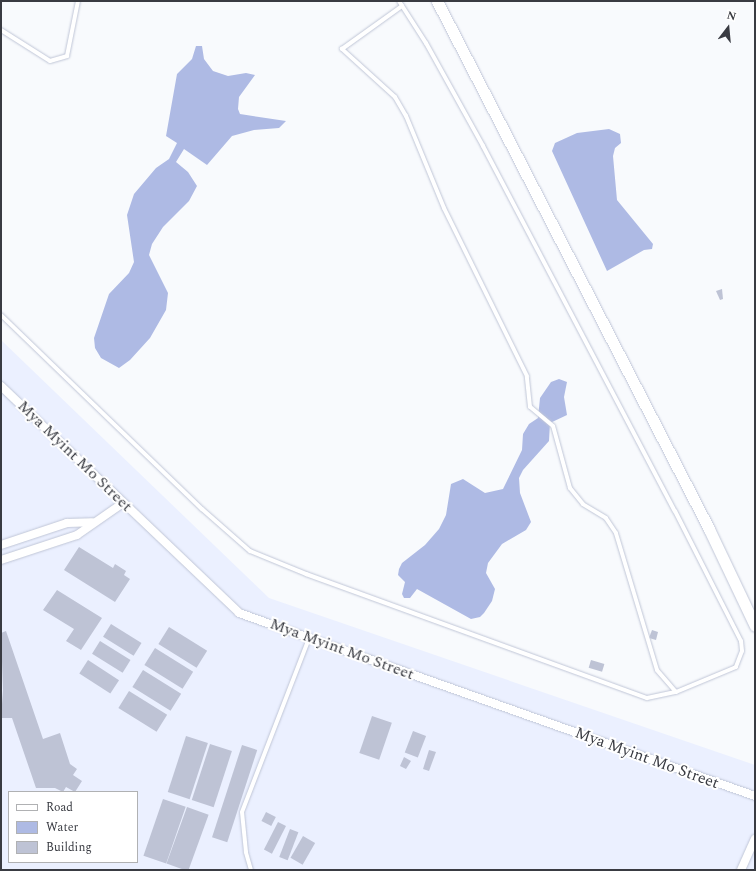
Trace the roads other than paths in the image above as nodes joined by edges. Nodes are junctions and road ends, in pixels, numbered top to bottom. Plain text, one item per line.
1 (78, 1) edge
2 (399, 1) edge
3 (437, 1) edge
4 (402, 6) junction
5 (1, 30) edge
6 (1, 314) edge
7 (1, 386) edge
8 (123, 503) junction
9 (92, 522) junction
10 (1, 545) edge
11 (1, 560) edge
12 (755, 626) edge
13 (310, 638) junction
14 (676, 692) junction
15 (755, 796) edge
16 (755, 839) edge
17 (752, 855) edge
18 (251, 870) edge
19 (741, 870) edge

1 - 5 lane
2 - 4 lane
3 - 12 main road
4 - 14 lane
4 - 14 lane
6 - 14 lane
7 - 8 street, Mya Myint Mo Street
8 - 9 street
8 - 13 street, Mya Myint Mo Street
9 - 10 street
9 - 11 street
13 - 15 street, Mya Myint Mo Street
13 - 18 lane
16 - 17 street
17 - 19 street

